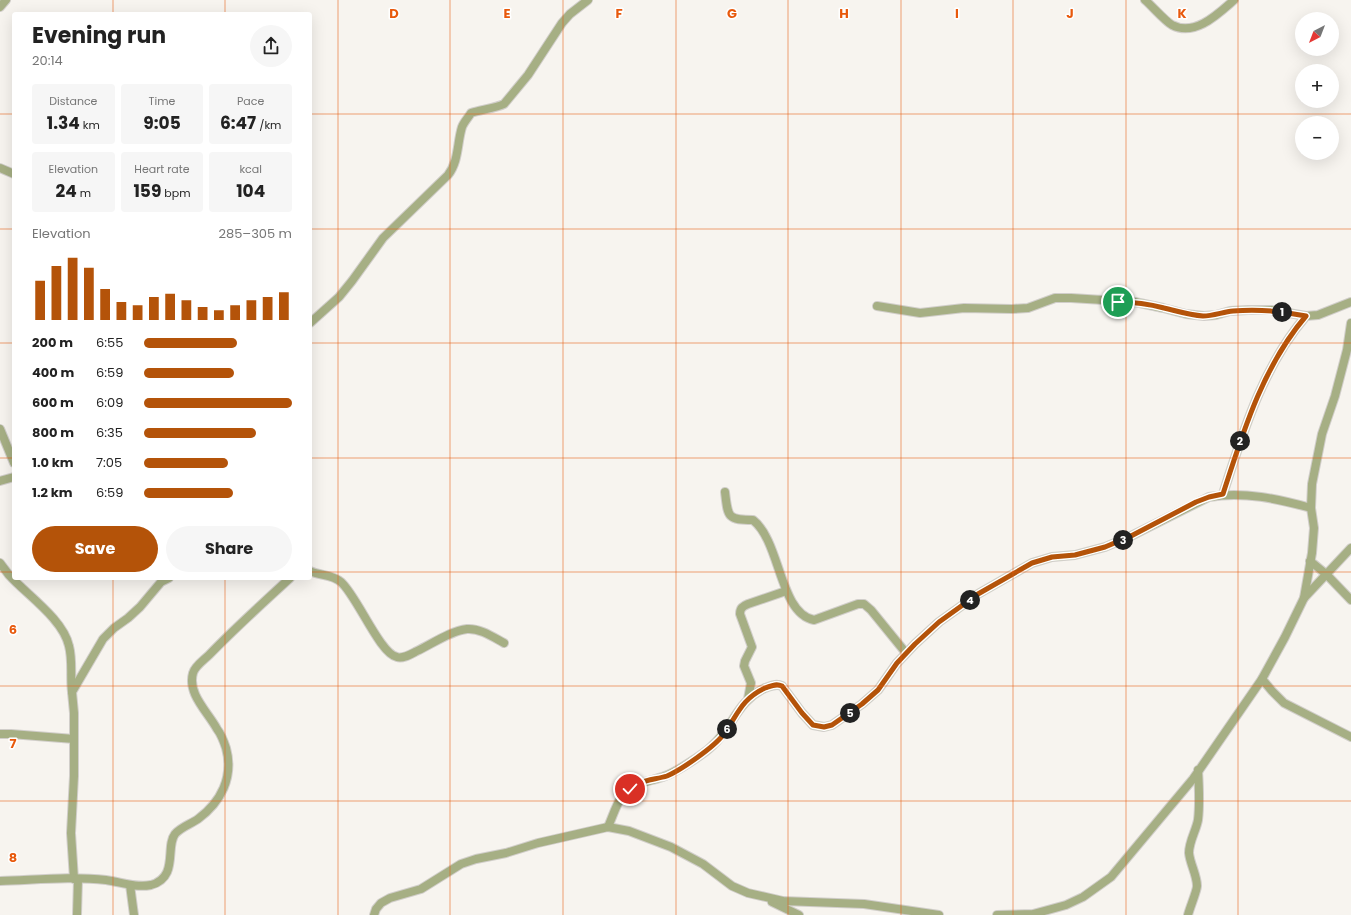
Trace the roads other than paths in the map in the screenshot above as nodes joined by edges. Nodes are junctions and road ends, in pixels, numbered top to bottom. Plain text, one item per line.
1 (6, 0) edge
2 (588, 0) edge
3 (1145, 0) edge
4 (1234, 0) edge
5 (0, 7) edge
6 (0, 168) edge
7 (12, 173) edge
8 (1351, 302) edge
9 (877, 306) dead end
10 (1306, 316) junction
11 (312, 322) edge
12 (1351, 323) edge
13 (0, 429) edge
14 (12, 458) edge
15 (12, 478) edge
16 (0, 481) edge
17 (725, 492) dead end
18 (1223, 494) junction
19 (1312, 508) junction
20 (1351, 548) edge
21 (1310, 562) junction
22 (0, 563) edge
23 (312, 572) edge
24 (1326, 574) junction
25 (12, 578) edge
26 (14, 580) edge
27 (165, 580) edge
28 (288, 580) edge
29 (786, 592) junction
30 (1304, 598) junction
31 (1351, 600) edge
32 (504, 643) dead end
33 (906, 653) junction
34 (1262, 679) junction
35 (72, 692) junction
36 (748, 699) junction
37 (0, 734) edge
38 (1351, 737) edge
39 (74, 739) junction
40 (1198, 770) junction
41 (608, 827) junction
42 (76, 879) junction
43 (0, 881) edge
44 (130, 885) junction
45 (760, 896) junction
46 (77, 915) edge
47 (134, 915) edge
48 (374, 915) edge
49 (799, 915) edge
50 (939, 915) edge
51 (997, 915) edge
52 (1188, 915) edge

1 - 5 street
2 - 11 street
3 - 4 street
6 - 7 street
8 - 10 street
9 - 10 street
10 - 18 street
12 - 19 street
13 - 14 street
15 - 16 street
17 - 29 street
18 - 19 street
18 - 33 street
19 - 21 street
20 - 24 street
21 - 24 street
21 - 30 street
22 - 25 street
23 - 32 street
24 - 30 street
24 - 31 street
26 - 35 street
27 - 35 street
28 - 44 street
29 - 33 street
29 - 36 street
30 - 34 street
33 - 36 street
34 - 38 street
34 - 40 street
35 - 39 street
36 - 41 street
37 - 39 street
39 - 42 street
40 - 51 street
40 - 52 street
41 - 45 street
41 - 48 street
42 - 43 street
42 - 44 street
42 - 46 street
44 - 47 street
45 - 49 street
45 - 50 street

